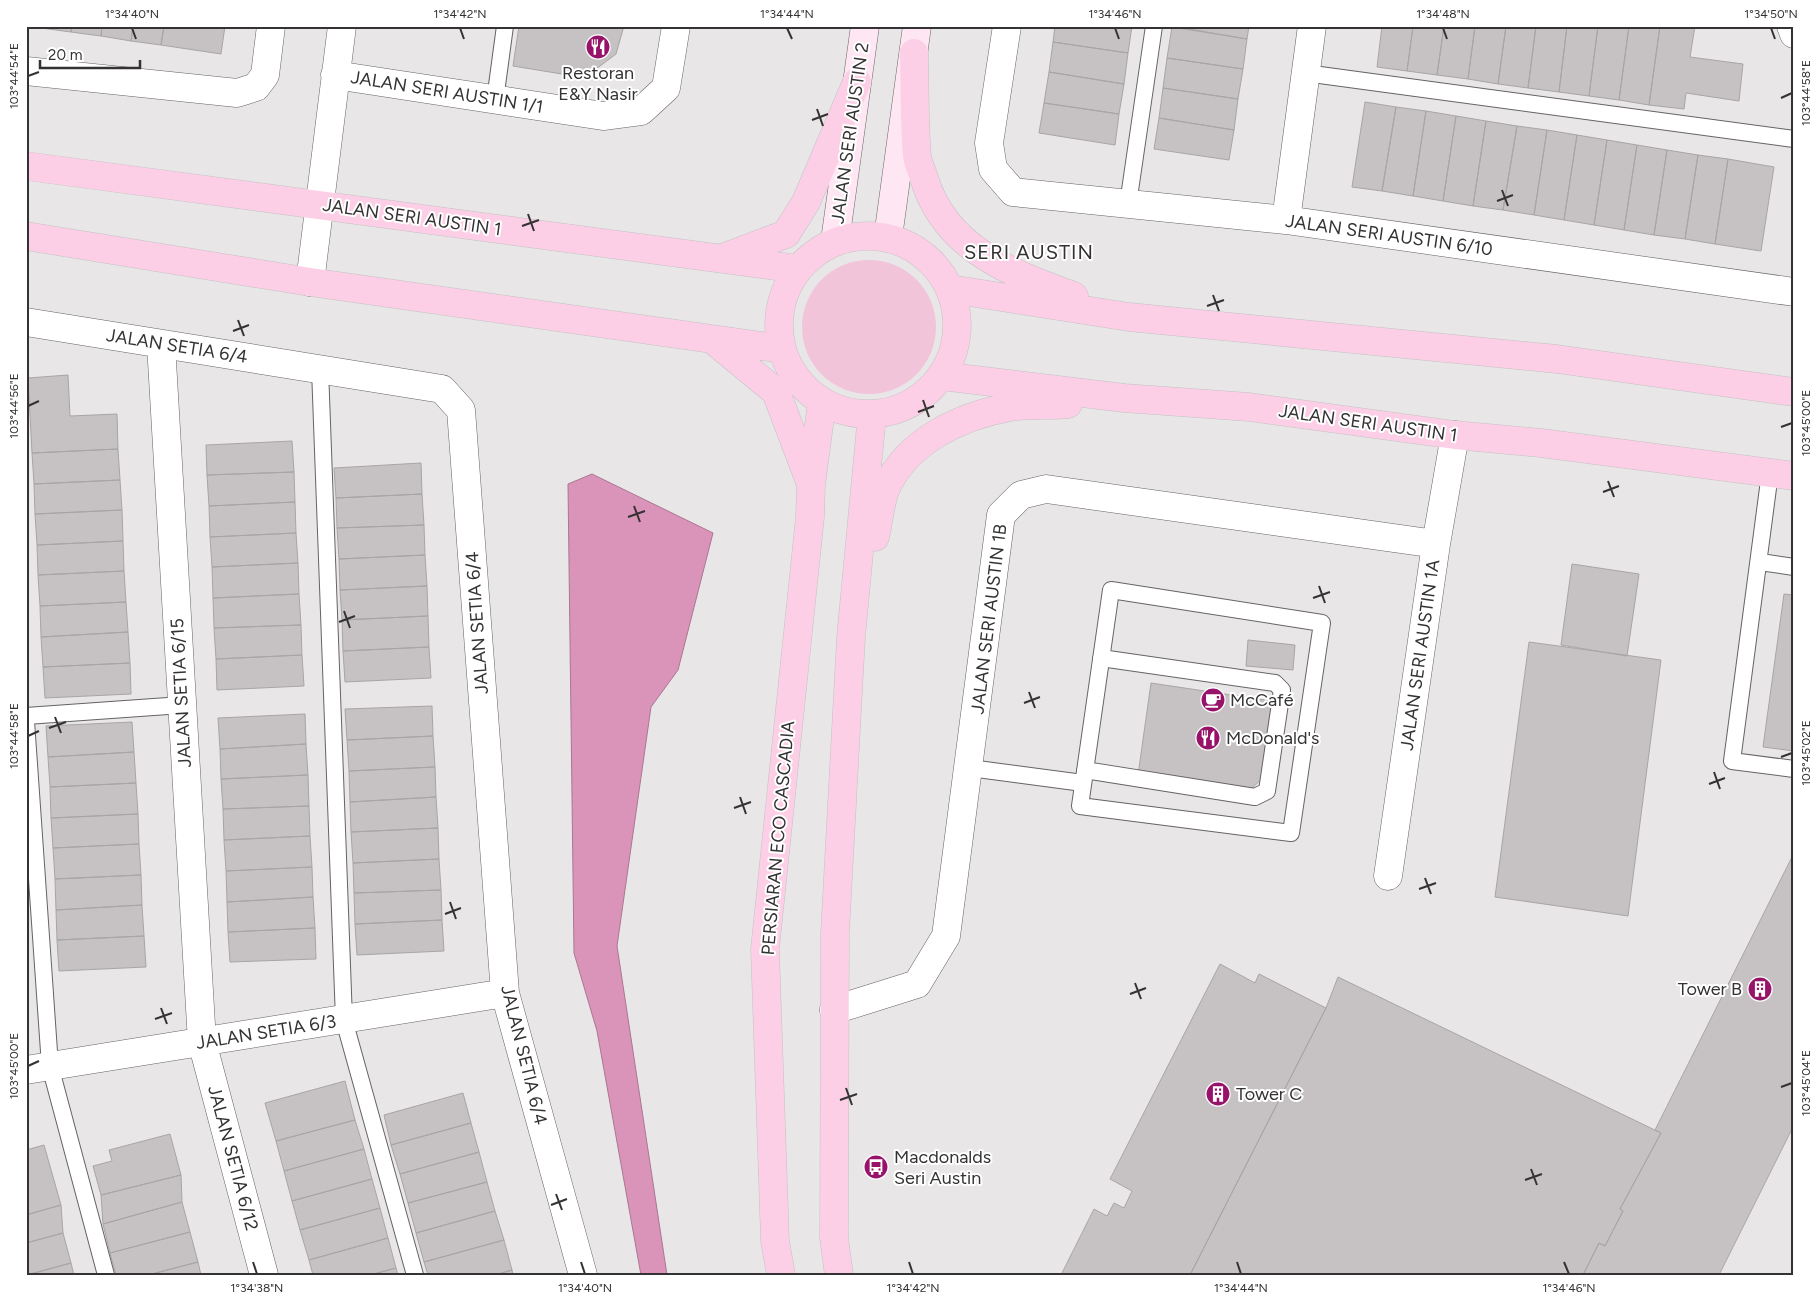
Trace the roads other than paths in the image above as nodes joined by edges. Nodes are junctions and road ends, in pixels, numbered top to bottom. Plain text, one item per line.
1 (271, 26) edge
2 (342, 26) edge
3 (505, 26) edge
4 (676, 26) edge
5 (865, 26) edge
6 (917, 26) edge
7 (1007, 26) edge
8 (1154, 26) edge
9 (1312, 26) edge
10 (1791, 26) edge
11 (1794, 34) edge
12 (914, 53) junction
13 (26, 71) edge
14 (1305, 72) junction
15 (335, 75) junction
16 (857, 82) junction
17 (494, 100) junction
18 (1794, 139) edge
19 (26, 166) edge
20 (1128, 204) junction
21 (321, 205) junction
22 (1286, 220) junction
23 (26, 236) edge
24 (888, 237) junction
25 (836, 241) junction
26 (721, 258) junction
27 (798, 268) junction
28 (310, 282) junction
29 (950, 289) junction
30 (1794, 292) edge
31 (1129, 317) junction
32 (26, 322) edge
33 (713, 339) junction
34 (161, 344) junction
35 (782, 349) junction
36 (320, 369) junction
37 (942, 376) junction
38 (1794, 392) edge
39 (1124, 398) junction
40 (822, 402) junction
41 (872, 415) junction
42 (1455, 435) junction
43 (1782, 474) edge
44 (811, 485) junction
45 (1436, 544) junction
46 (1760, 562) junction
47 (1794, 567) edge
48 (851, 637) junction
49 (1101, 658) junction
50 (182, 705) junction
51 (26, 716) edge
52 (26, 721) edge
53 (970, 768) junction
54 (1794, 769) edge
55 (1084, 777) junction
56 (1388, 876) dead end
57 (505, 993) junction
58 (834, 1010) junction
59 (344, 1020) junction
60 (202, 1042) junction
61 (38, 1068) edge
62 (106, 1275) edge
63 (264, 1275) edge
64 (415, 1275) edge
65 (583, 1275) edge
66 (780, 1275) edge
67 (839, 1275) edge

1 - 13 street
2 - 15 street
3 - 17 lane
4 - 17 street, JALAN SERI AUSTIN 1/1
5 - 16 street, JALAN SERI AUSTIN 2
6 - 12 street
7 - 20 street, JALAN SERI AUSTIN 6/10
8 - 20 lane
9 - 14 street
10 - 11 street
12 - 24 street
12 - 31 main road
14 - 18 lane
14 - 22 street
15 - 17 street, JALAN SERI AUSTIN 1/1
15 - 21 street
16 - 25 street, JALAN SERI AUSTIN 2
16 - 26 main road
19 - 21 main road, JALAN SERI AUSTIN 1
20 - 22 street, JALAN SERI AUSTIN 6/10
21 - 26 main road, JALAN SERI AUSTIN 1
21 - 28 street
22 - 30 street, JALAN SERI AUSTIN 6/10
23 - 28 main road
24 - 25 main road
24 - 29 main road
25 - 27 main road
26 - 27 main road, JALAN SERI AUSTIN 1
27 - 35 main road
28 - 33 main road
29 - 31 main road
29 - 37 main road
31 - 38 main road
32 - 34 street, JALAN SETIA 6/4
33 - 35 main road
33 - 44 main road
34 - 36 street, JALAN SETIA 6/4
34 - 50 street, JALAN SETIA 6/15
35 - 40 main road
36 - 57 street, JALAN SETIA 6/4
36 - 59 lane
37 - 39 main road, JALAN SERI AUSTIN 1
37 - 41 main road
39 - 42 main road, JALAN SERI AUSTIN 1
39 - 48 main road
40 - 41 main road
40 - 44 main road, PERSIARAN ECO CASCADIA
41 - 48 main road
42 - 43 main road, JALAN SERI AUSTIN 1
42 - 45 street, JALAN SERI AUSTIN 1A
43 - 46 lane
44 - 66 main road, PERSIARAN ECO CASCADIA
45 - 53 street, JALAN SERI AUSTIN 1B
45 - 56 street, JALAN SERI AUSTIN 1A
46 - 47 lane
46 - 54 lane
48 - 58 main road
49 - 55 lane
49 - 55 lane
49 - 55 lane
50 - 51 lane
50 - 60 street, JALAN SETIA 6/15
52 - 61 lane
53 - 55 lane
53 - 58 street, JALAN SERI AUSTIN 1B
57 - 59 street, JALAN SETIA 6/3
57 - 65 street, JALAN SETIA 6/4
58 - 67 main road
59 - 60 street, JALAN SETIA 6/3
59 - 64 lane
60 - 61 street, JALAN SETIA 6/3
60 - 63 street, JALAN SETIA 6/12
61 - 62 lane

